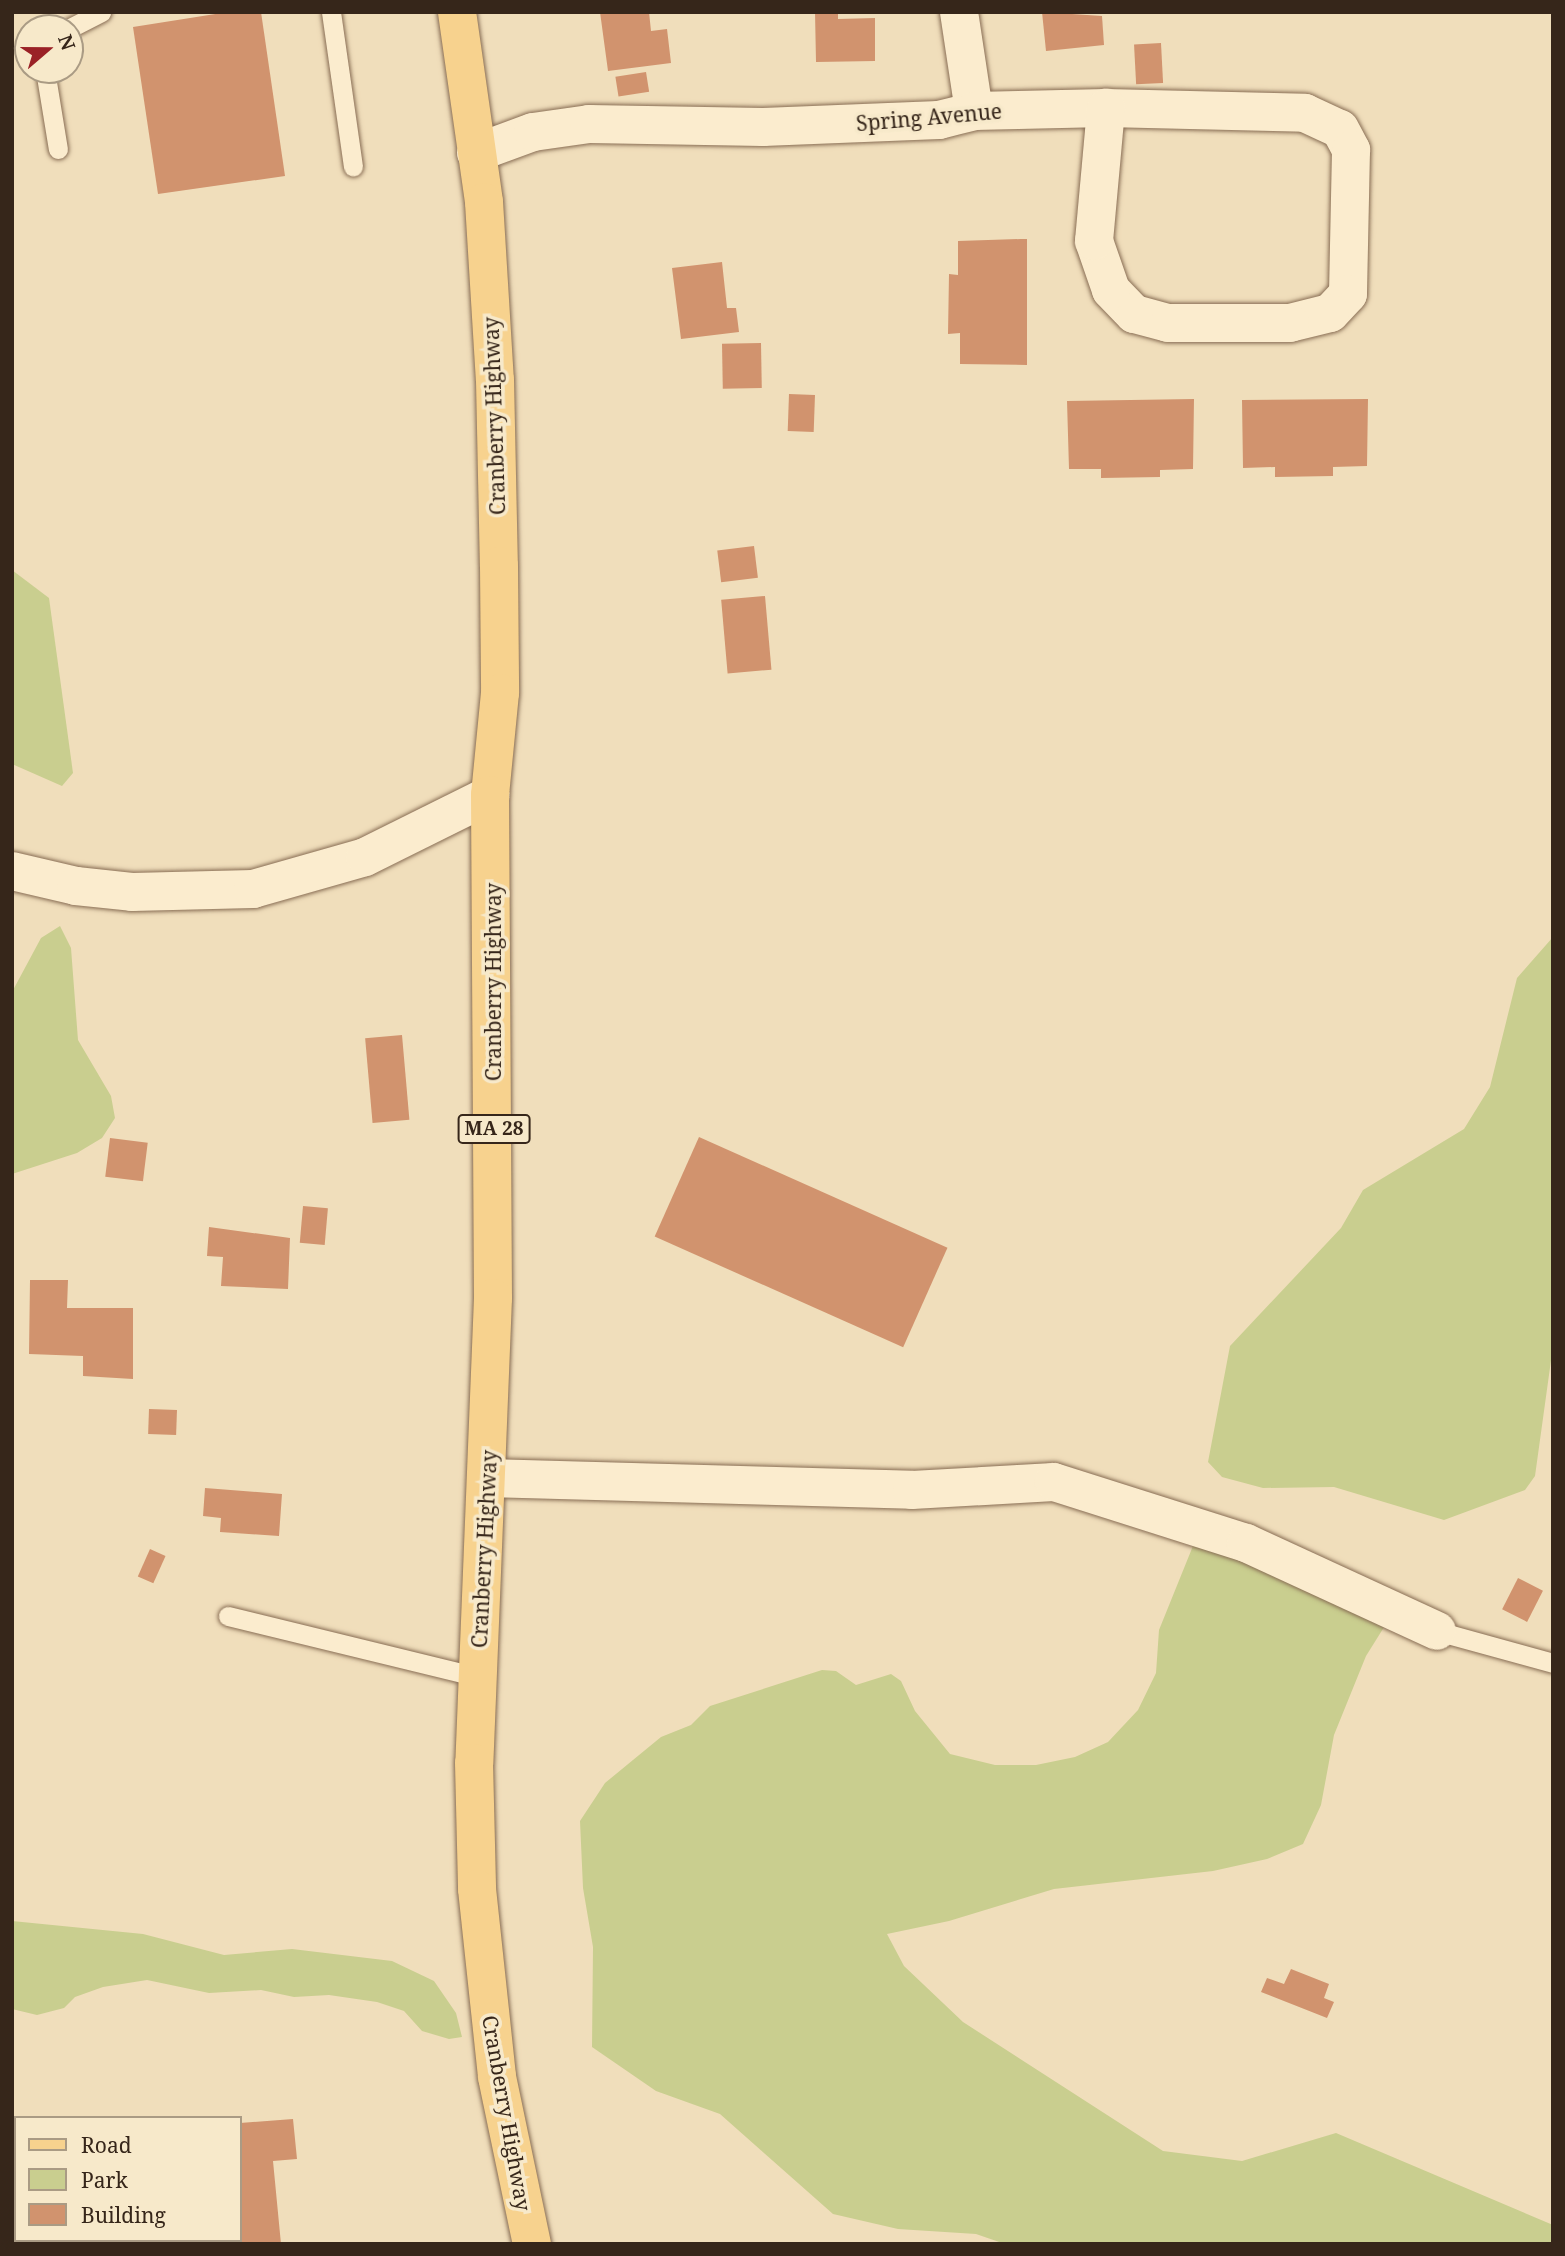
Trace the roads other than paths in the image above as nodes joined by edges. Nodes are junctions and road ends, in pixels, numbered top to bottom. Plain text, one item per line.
1 (101, 12) edge
2 (331, 12) edge
3 (457, 12) edge
4 (959, 12) edge
5 (84, 21) edge
6 (47, 84) edge
7 (1106, 108) junction
8 (974, 111) junction
9 (58, 149) dead end
10 (476, 153) junction
11 (353, 166) dead end
12 (490, 796) junction
13 (12, 871) edge
14 (487, 1478) junction
15 (228, 1616) dead end
16 (1437, 1631) joint
17 (1553, 1663) edge
18 (478, 1677) junction
19 (532, 2244) edge

1 - 5 lane
2 - 11 lane
3 - 10 main road, Cranberry Highway / MA 28
4 - 8 street
6 - 9 lane
7 - 7 street, Spring Avenue
7 - 8 street, Spring Avenue
8 - 10 street, Spring Avenue
10 - 12 main road, Cranberry Highway / MA 28
12 - 13 street
12 - 14 main road, Cranberry Highway / MA 28
14 - 16 street
14 - 18 main road, Cranberry Highway / MA 28
15 - 18 lane
16 - 17 lane
18 - 19 main road, Cranberry Highway / MA 28

